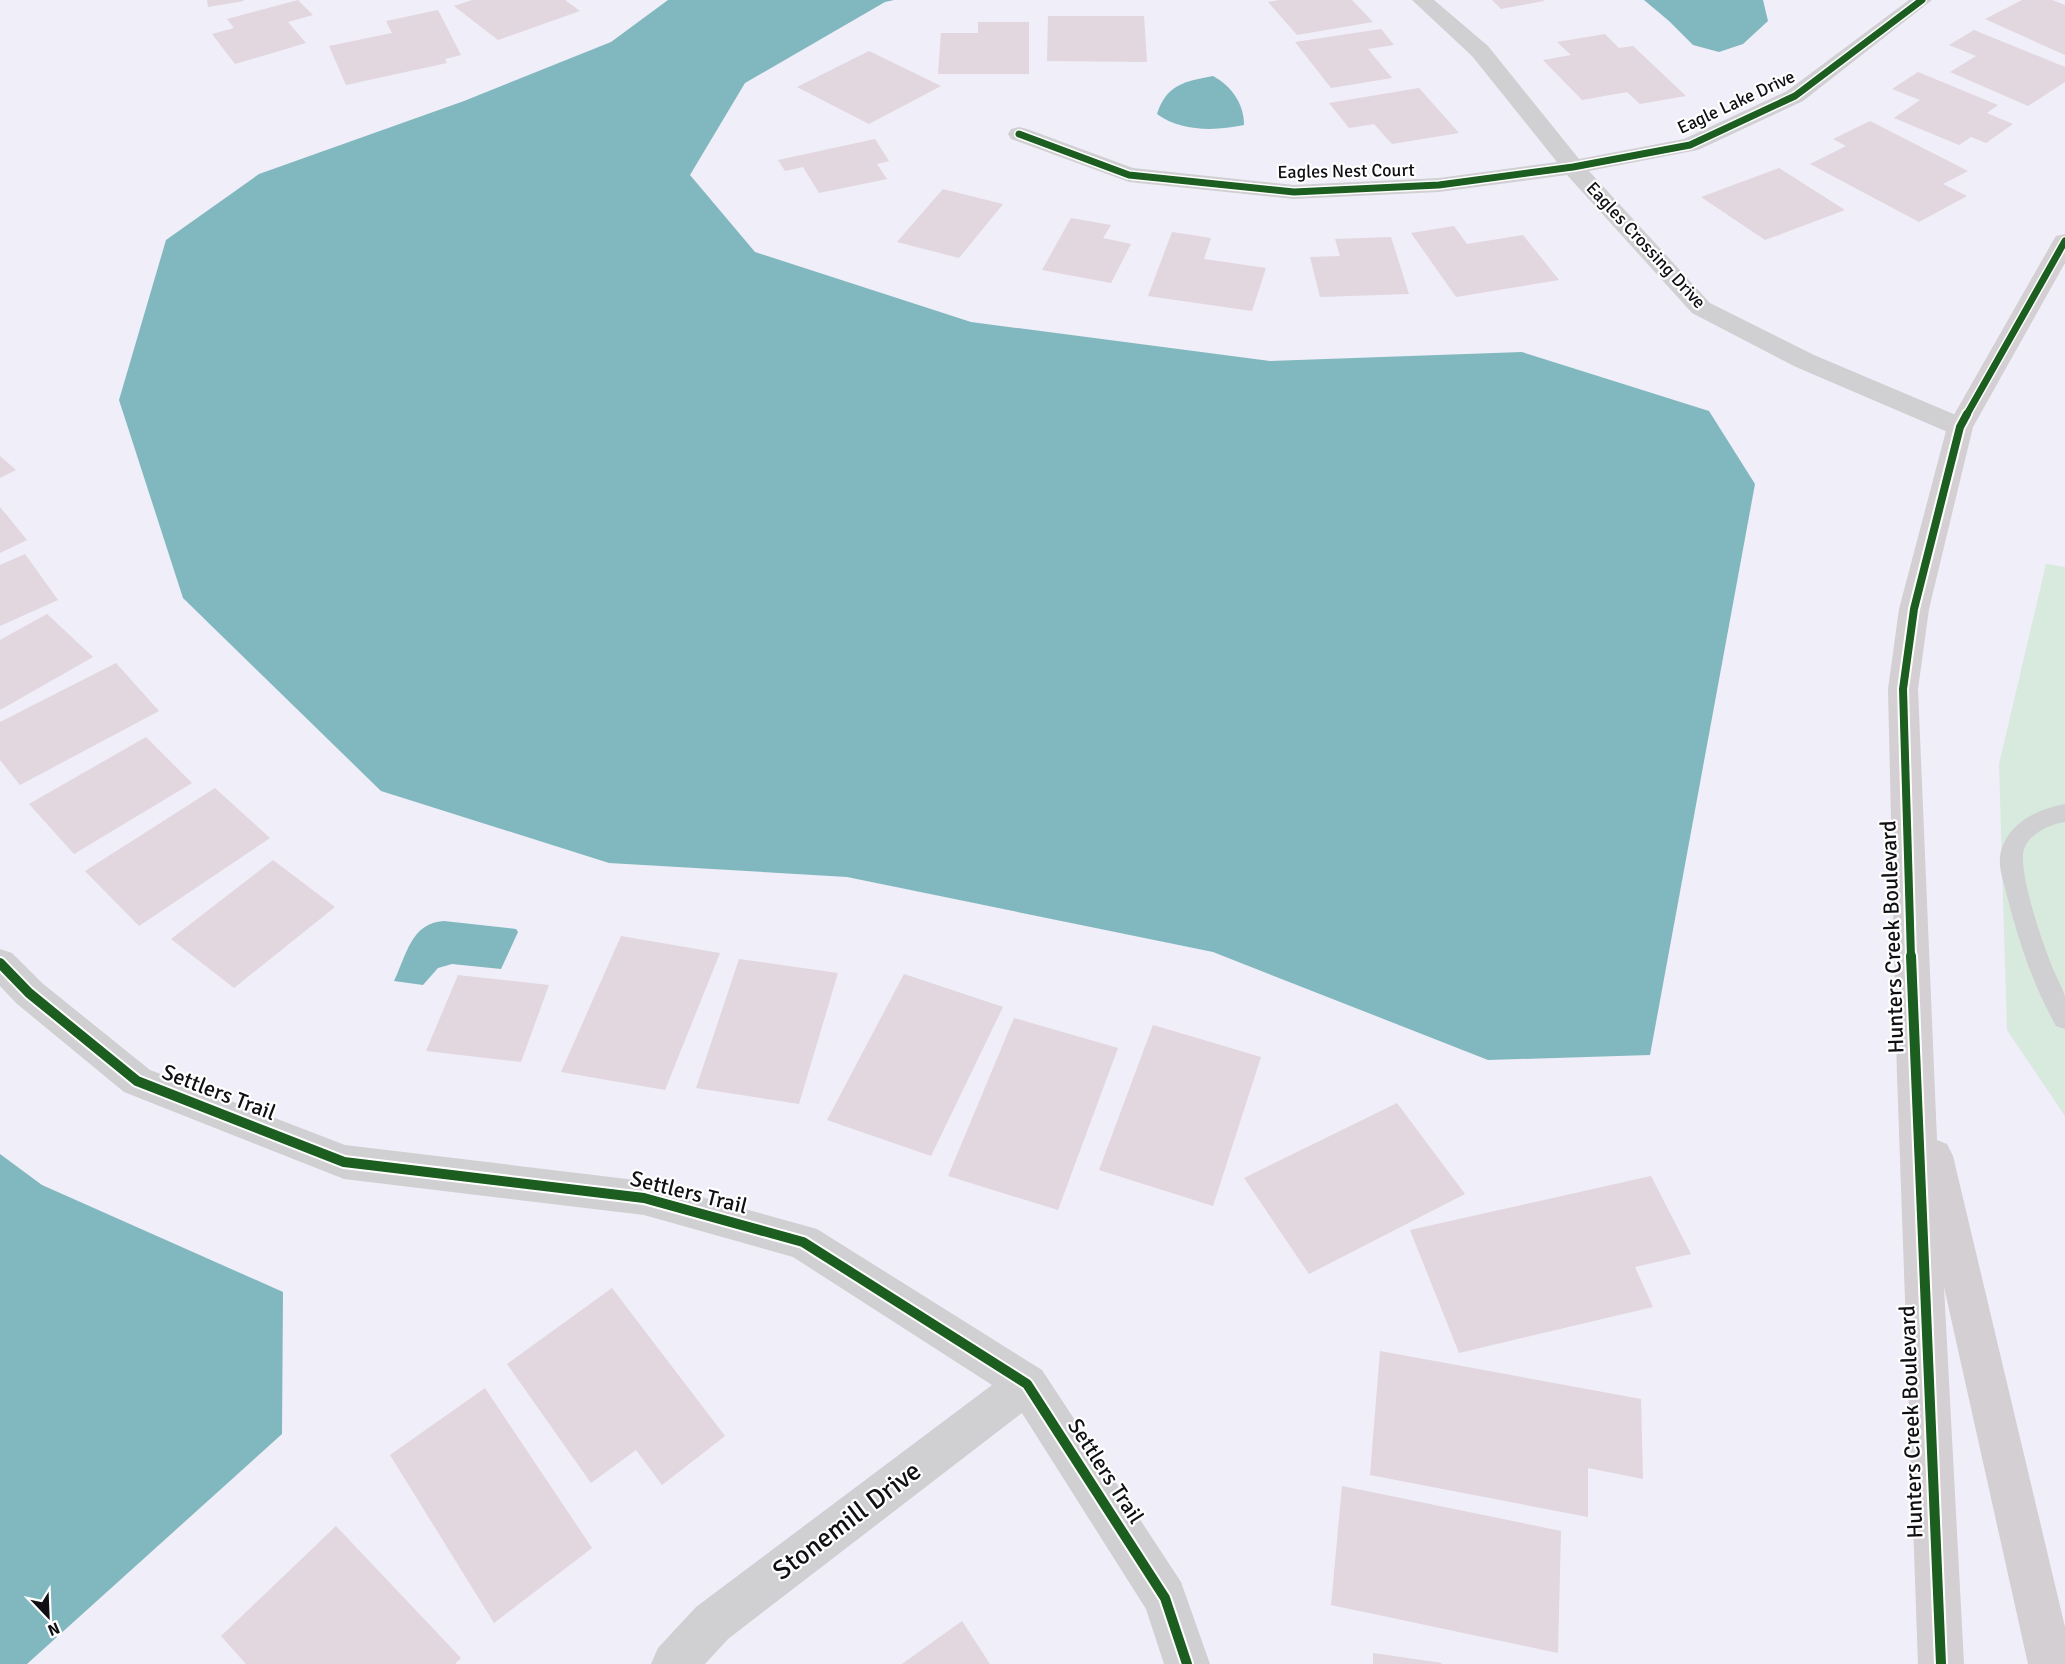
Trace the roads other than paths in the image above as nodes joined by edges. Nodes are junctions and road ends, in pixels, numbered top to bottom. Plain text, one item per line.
1 (1422, 0) edge
2 (1922, 0) edge
3 (1019, 134) dead end
4 (1573, 167) junction
5 (2065, 241) edge
6 (1960, 427) junction
7 (2065, 813) edge
8 (0, 963) edge
9 (2065, 1019) edge
10 (1915, 1075) junction
11 (1027, 1384) junction
12 (674, 1664) edge
13 (1187, 1664) edge
14 (1941, 1664) edge
15 (2051, 1664) edge

1 - 4 street, Eagles Crossing Drive
2 - 4 street, Eagle Lake Drive
3 - 4 street, Eagles Nest Court
4 - 6 street, Eagles Crossing Drive
5 - 6 street, Hunters Creek Boulevard
6 - 10 street, Hunters Creek Boulevard
7 - 9 lane
8 - 11 street, Settlers Trail
10 - 14 street, Hunters Creek Boulevard
10 - 15 street, Hunters Creek Boulevard
11 - 12 street, Stonemill Drive
11 - 13 street, Settlers Trail

